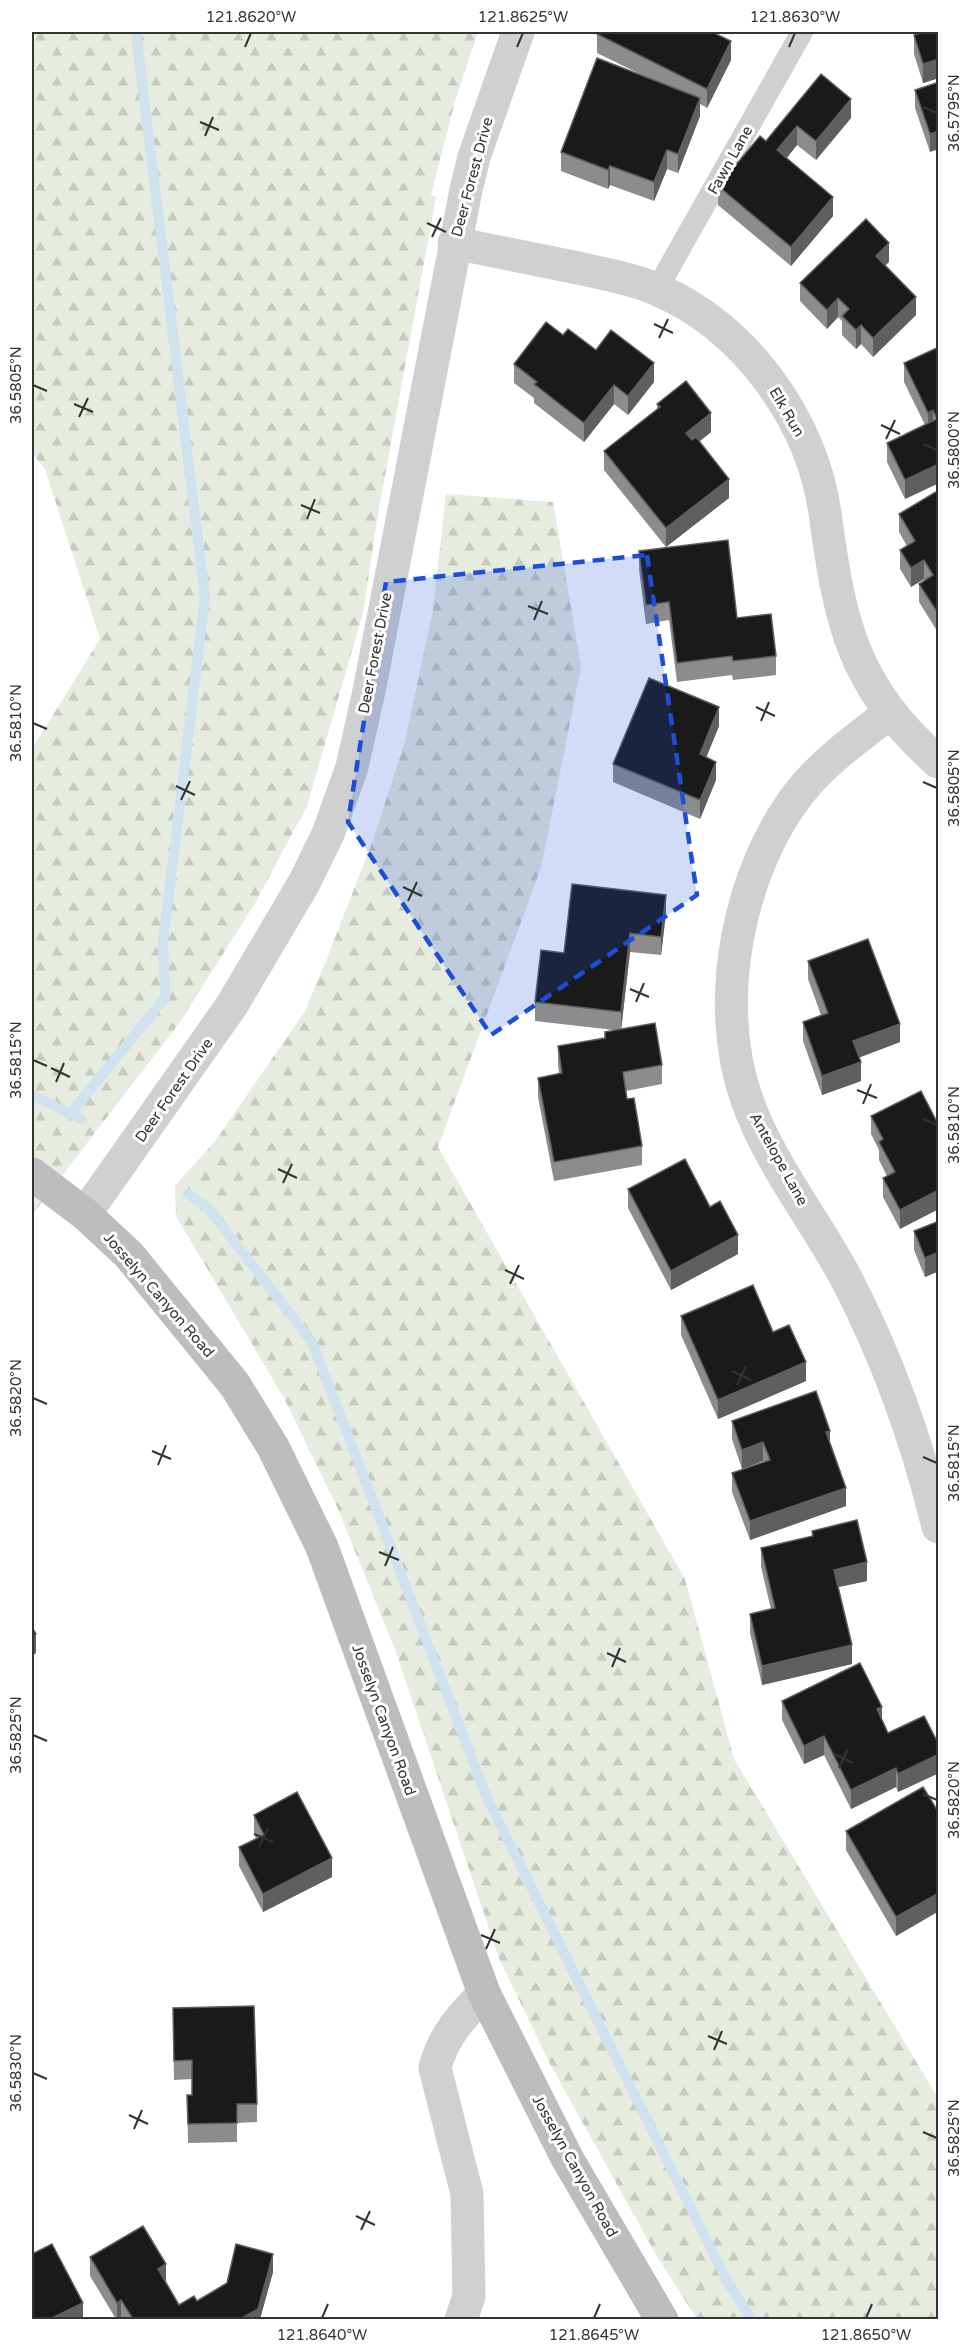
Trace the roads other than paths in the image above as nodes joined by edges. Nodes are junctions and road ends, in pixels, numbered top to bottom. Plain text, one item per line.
1 (518, 32) edge
2 (802, 32) edge
3 (454, 243) junction
4 (657, 289) junction
5 (890, 713) junction
6 (939, 762) edge
7 (32, 1174) edge
8 (85, 1214) junction
9 (939, 1527) edge
10 (484, 1993) junction
11 (461, 2319) edge
12 (662, 2319) edge

1 - 3 street, Deer Forest Drive
2 - 4 lane, Fawn Lane
3 - 4 street, Elk Run
3 - 8 street, Deer Forest Drive
4 - 5 street, Elk Run
5 - 6 street, Elk Run
5 - 9 street, Antelope Lane
7 - 8 street, Josselyn Canyon Road
8 - 10 street, Josselyn Canyon Road
10 - 11 street
10 - 12 street, Josselyn Canyon Road

